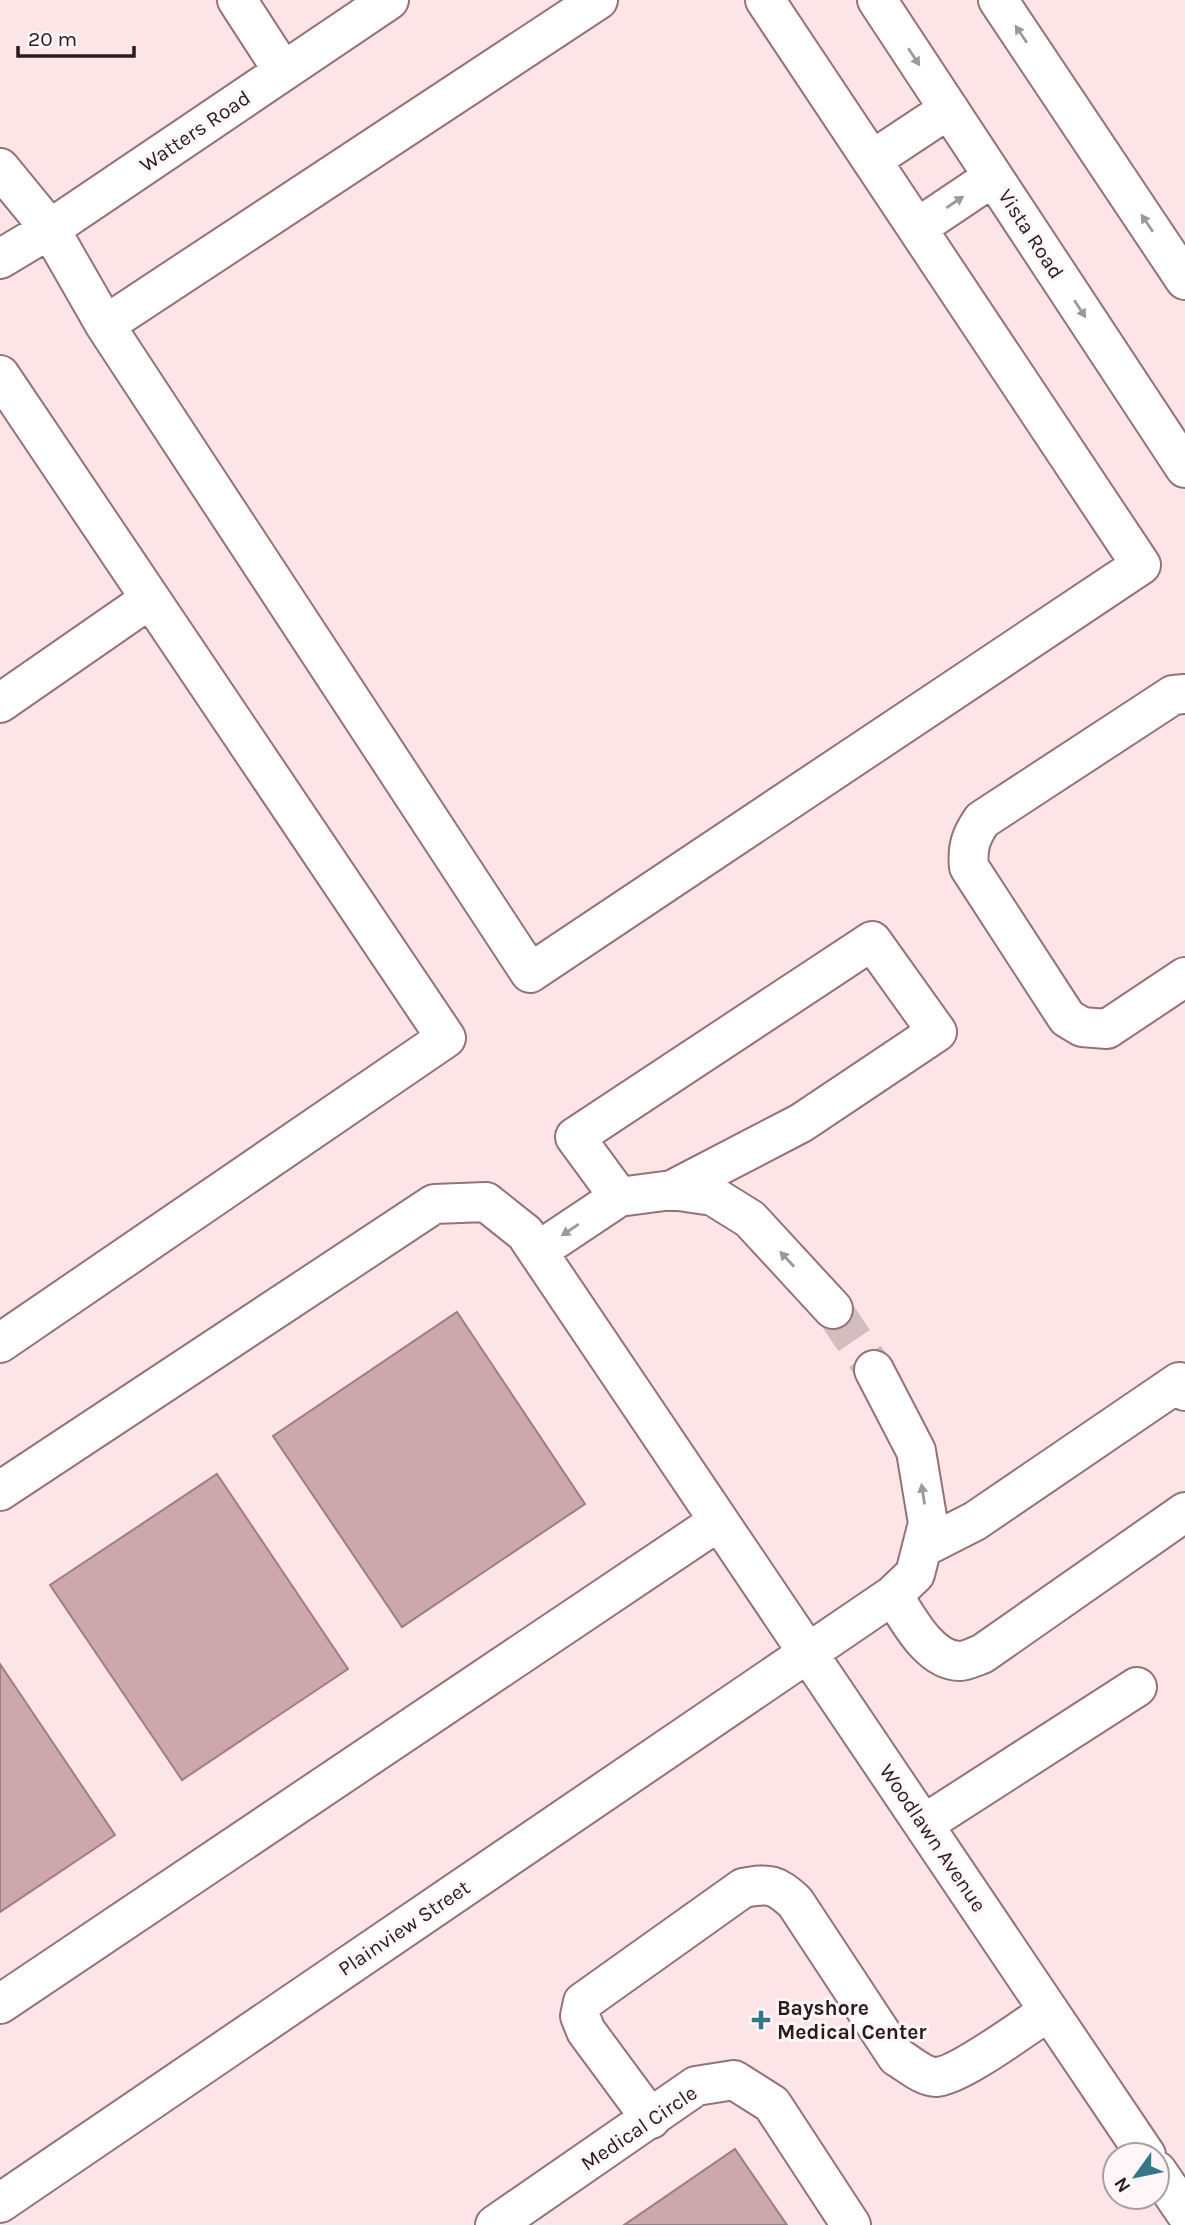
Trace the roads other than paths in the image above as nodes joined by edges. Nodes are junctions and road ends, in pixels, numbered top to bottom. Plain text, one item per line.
1 (237, 0) edge
2 (389, 0) edge
3 (598, 0) edge
4 (765, 0) edge
5 (877, 0) edge
6 (998, 0) edge
7 (283, 71) junction
8 (949, 109) junction
9 (872, 160) junction
10 (0, 169) edge
11 (993, 177) junction
12 (917, 228) junction
13 (50, 229) junction
14 (0, 259) edge
15 (1185, 280) edge
16 (105, 325) junction
17 (0, 375) edge
18 (1185, 468) edge
19 (150, 599) junction
20 (1185, 694) edge
21 (0, 703) edge
22 (1185, 977) edge
23 (672, 1190) junction
24 (619, 1197) junction
25 (538, 1251) junction
26 (833, 1309) tunnel mouth
27 (0, 1343) edge
28 (874, 1370) tunnel mouth
29 (1185, 1391) edge
30 (0, 1491) edge
31 (1185, 1512) edge
32 (719, 1521) junction
33 (922, 1548) junction
34 (893, 1595) junction
35 (808, 1653) junction
36 (1137, 1687) dead end
37 (924, 1824) junction
38 (0, 2004) edge
39 (1049, 2011) junction
40 (651, 2119) junction
41 (1137, 2141) edge
42 (1171, 2190) edge
43 (0, 2203) edge
44 (1184, 2208) edge
45 (495, 2225) edge
46 (851, 2225) edge

1 - 7 street
2 - 7 street, Watters Road
3 - 16 street
4 - 9 street
5 -> 8 street, Vista Road
15 -> 6 street
7 - 13 street, Watters Road
8 - 9 street
8 - 11 street, Vista Road
9 - 12 street
10 - 13 street
12 -> 11 street
11 -> 18 street, Vista Road
12 - 16 street
13 - 14 street, Watters Road
13 - 16 street
17 - 19 street
19 - 21 street
19 - 27 street
20 - 22 street
23 - 24 street
23 - 24 street
26 -> 23 street
24 -> 25 street
25 - 30 street, Woodlawn Avenue
25 - 32 street, Woodlawn Avenue
33 -> 28 street, Plainview Street
29 - 33 street
31 - 34 street
32 - 35 street, Woodlawn Avenue
32 - 38 street
33 - 34 street, Plainview Street
34 - 35 street, Plainview Street
35 - 37 street, Woodlawn Avenue
35 - 43 street, Plainview Street
36 - 37 street
37 - 39 street, Woodlawn Avenue
39 - 40 street
39 - 41 street, Woodlawn Avenue
40 - 45 street, Medical Circle
40 - 46 street, Medical Circle
42 - 44 street

